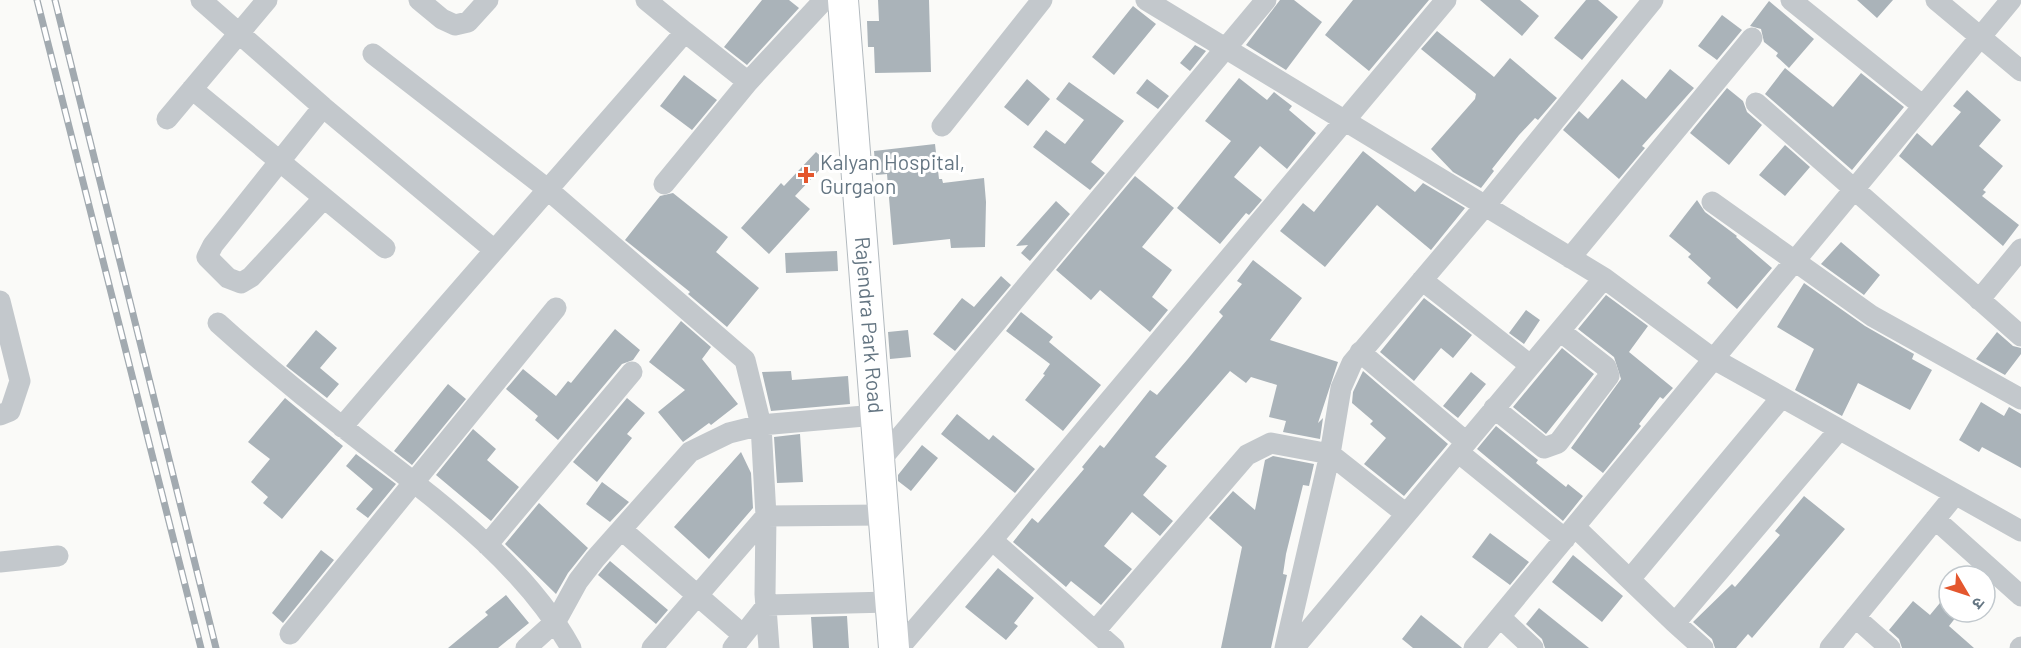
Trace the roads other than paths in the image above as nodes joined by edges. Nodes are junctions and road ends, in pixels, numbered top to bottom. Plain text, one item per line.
1 (201, 0) edge
2 (267, 0) edge
3 (419, 0) edge
4 (488, 0) edge
5 (646, 0) edge
6 (824, 0) edge
7 (843, 0) edge
8 (1042, 0) edge
9 (1146, 0) edge
10 (1266, 0) edge
11 (1446, 0) edge
12 (1653, 0) edge
13 (1791, 0) edge
14 (1936, 0) edge
15 (2011, 0) edge
16 (239, 32) junction
17 (685, 32) junction
18 (1981, 37) junction
19 (1752, 38) dead end
20 (1226, 48) junction
21 (373, 54) dead end
22 (2021, 71) edge
23 (748, 82) junction
24 (192, 89) junction
25 (1756, 103) dead end
26 (1923, 106) junction
27 (323, 107) junction
28 (167, 119) dead end
29 (1345, 121) junction
30 (942, 126) dead end
31 (279, 161) junction
32 (664, 184) dead end
33 (546, 188) junction
34 (1855, 189) junction
35 (324, 198) junction
36 (1712, 202) dead end
37 (1485, 207) junction
38 (385, 248) dead end
39 (493, 249) junction
40 (2021, 249) edge
41 (1570, 258) junction
42 (1794, 262) junction
43 (1604, 278) junction
44 (1422, 280) junction
45 (1979, 300) junction
46 (0, 301) edge
47 (556, 308) dead end
48 (218, 323) dead end
49 (1560, 331) junction
50 (2021, 336) edge
51 (1360, 352) junction
52 (1712, 358) junction
53 (1530, 365) junction
54 (632, 372) dead end
55 (1781, 398) junction
56 (2021, 399) edge
57 (1494, 408) junction
58 (0, 415) edge
59 (876, 415) junction
60 (761, 424) junction
61 (342, 427) junction
62 (1839, 430) junction
63 (1462, 447) junction
64 (1330, 454) junction
65 (879, 462) junction
66 (414, 482) junction
67 (1954, 496) junction
68 (1406, 514) junction
69 (884, 515) junction
70 (766, 516) junction
71 (1935, 519) junction
72 (622, 530) junction
73 (2021, 531) edge
74 (1570, 533) junction
75 (992, 540) junction
76 (487, 544) junction
77 (58, 556) dead end
78 (0, 562) edge
79 (1630, 579) junction
80 (698, 595) junction
81 (2021, 596) edge
82 (890, 602) junction
83 (767, 605) junction
84 (1500, 617) junction
85 (1855, 617) junction
86 (556, 621) junction
87 (1675, 623) junction
88 (1095, 631) junction
89 (290, 634) dead end
90 (738, 642) edge
91 (526, 648) edge
92 (571, 648) edge
93 (652, 648) edge
94 (769, 648) edge
95 (896, 648) edge
96 (1114, 648) edge
97 (1286, 648) edge
98 (1294, 648) edge
99 (1474, 648) edge
100 (1533, 648) edge
101 (1702, 648) edge
102 (1830, 648) edge
103 (1890, 648) edge

1 - 16 street
2 - 16 street
3 - 4 street
5 - 17 street
6 - 23 street
7 - 59 street, Rajendra Park Road
8 - 30 street
9 - 20 street
10 - 20 street
11 - 29 street
12 - 37 street
13 - 26 street
14 - 18 street
15 - 18 street
16 - 24 street
16 - 27 street
17 - 23 street
17 - 33 street
18 - 22 street
18 - 26 street
19 - 41 street
20 - 29 street
20 - 65 street
21 - 33 street
23 - 32 street
24 - 28 street
24 - 31 street
25 - 34 street
26 - 34 street
27 - 31 street
27 - 39 street
29 - 37 street
29 - 75 street
31 - 35 street
31 - 35 street
33 - 39 street
33 - 60 street
34 - 42 street
34 - 45 street
35 - 38 street
36 - 42 street
37 - 41 street
37 - 44 street
39 - 61 street
40 - 45 street
41 - 43 street
42 - 52 street
42 - 56 street
43 - 49 street
43 - 52 street
44 - 51 street
44 - 53 street
45 - 50 street
46 - 58 street
47 - 66 street
48 - 61 street
49 - 53 street
49 - 57 street
51 - 63 street
51 - 64 street
52 - 55 street
52 - 74 street
53 - 57 street
54 - 76 street
55 - 62 street
55 - 79 street
57 - 63 street
59 - 60 street
59 - 65 street, Rajendra Park Road
60 - 70 street
60 - 72 street
61 - 66 street
62 - 67 street
62 - 87 street
63 - 68 street
63 - 74 street
64 - 68 street
64 - 88 street
64 - 97 street
65 - 69 street, Rajendra Park Road
66 - 76 street
66 - 89 street
67 - 71 street
67 - 73 street
68 - 98 street
69 - 70 street
69 - 82 street, Rajendra Park Road
70 - 80 street
70 - 83 street
71 - 81 street
71 - 85 street
72 - 80 street
72 - 86 street
74 - 79 street
74 - 84 street
75 - 88 street
75 - 95 street
76 - 86 street
77 - 78 street
79 - 87 street
80 - 90 street
80 - 93 street
82 - 83 street
82 - 95 street, Rajendra Park Road
83 - 90 street
83 - 94 street
84 - 99 street
84 - 100 street
85 - 102 street
85 - 103 street
86 - 91 street
86 - 92 street
87 - 101 street
88 - 96 street

